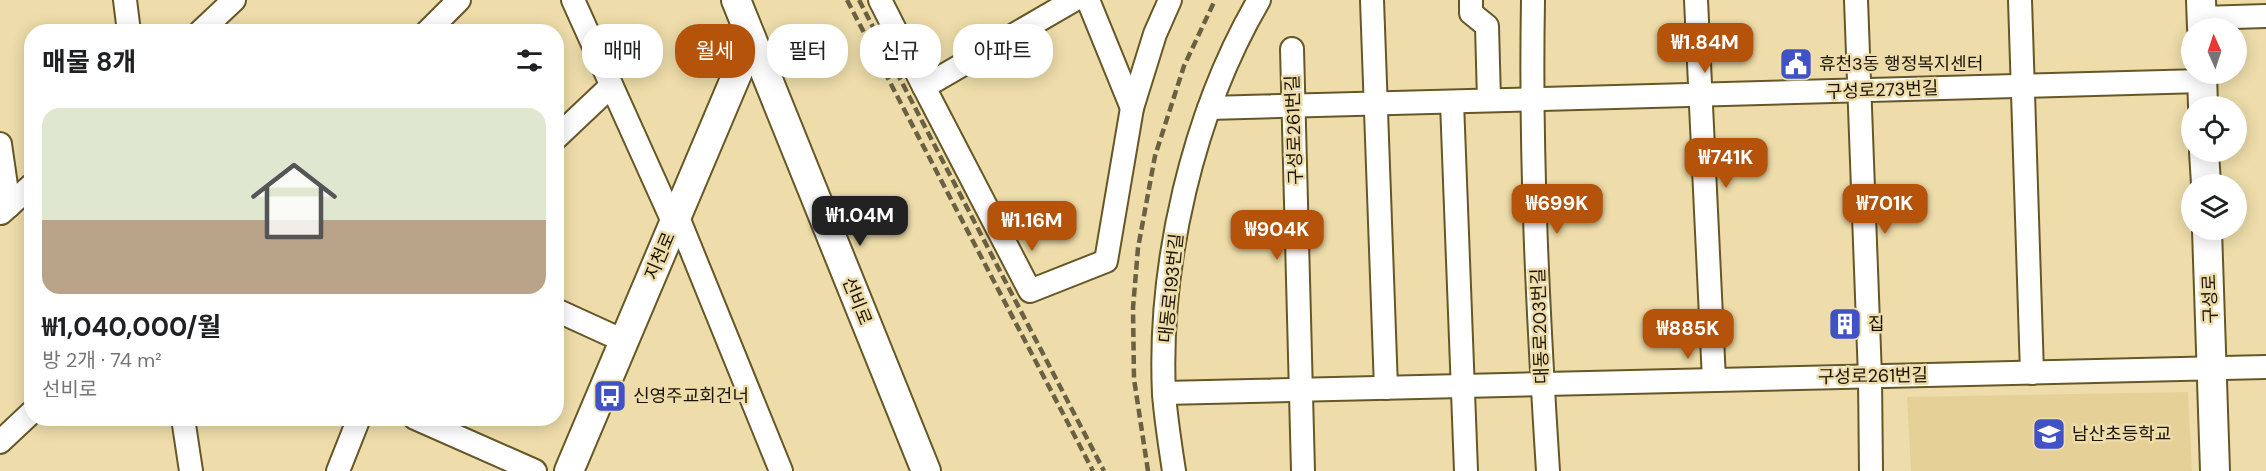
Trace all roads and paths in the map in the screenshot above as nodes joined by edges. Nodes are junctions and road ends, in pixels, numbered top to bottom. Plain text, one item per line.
1 (125, 0) edge
2 (234, 0) edge
3 (459, 0) edge
4 (573, 0) edge
5 (736, 0) edge
6 (880, 0) edge
7 (1074, 0) edge
8 (1088, 0) edge
9 (1170, 0) edge
10 (1259, 0) edge
11 (1372, 0) edge
12 (1471, 0) edge
13 (1533, 0) edge
14 (1696, 0) edge
15 (1856, 0) edge
16 (2020, 0) edge
17 (2202, 15) edge
18 (2266, 16) edge
19 (128, 24) edge
20 (208, 24) edge
21 (435, 24) edge
22 (746, 24) edge
23 (755, 48) edge
24 (1292, 49) dead end
25 (736, 78) edge
26 (611, 86) junction
27 (2024, 86) junction
28 (924, 87) junction
29 (2202, 87) edge
30 (1859, 90) junction
31 (1701, 94) junction
32 (1531, 99) junction
33 (1489, 100) junction
34 (1452, 102) junction
35 (1377, 104) junction
36 (1293, 106) junction
37 (1132, 108) junction
38 (1209, 108) junction
39 (564, 130) edge
40 (0, 144) edge
41 (24, 193) edge
42 (4, 210) edge
43 (675, 220) junction
44 (2207, 240) edge
45 (564, 314) edge
46 (624, 341) junction
47 (2266, 367) edge
48 (2212, 368) junction
49 (2032, 373) junction
50 (1870, 376) junction
51 (1714, 380) junction
52 (1542, 384) junction
53 (1462, 386) junction
54 (1386, 388) junction
55 (1301, 390) junction
56 (1164, 393) junction
57 (24, 420) edge
58 (184, 426) edge
59 (356, 426) edge
60 (433, 426) edge
61 (0, 442) edge
62 (573, 467) edge
63 (924, 470) edge
64 (191, 471) edge
65 (338, 471) edge
66 (534, 471) edge
67 (781, 471) edge
68 (1174, 471) edge
69 (1303, 471) edge
70 (1466, 471) edge
71 (1548, 471) edge
72 (1871, 471) edge
73 (2215, 471) edge

1 - 19 street
2 - 20 street
3 - 21 street
4 - 26 street
5 - 22 main road, 선비로
6 - 28 street
7 - 28 street
8 - 37 street
9 - 37 street
10 - 38 street, 대동로193번길
11 - 35 street
12 - 33 street
13 - 32 street, 대동로203번길
14 - 31 street
15 - 30 street
16 - 27 street
17 - 18 street
23 - 63 main road, 선비로
24 - 36 street, 구성로261번길
25 - 43 main road, 지천로
26 - 39 street
26 - 43 street
27 - 29 street, 구성로273번길
27 - 30 street, 구성로273번길
27 - 49 street
28 - 37 street
30 - 31 street, 구성로273번길
30 - 50 street
31 - 32 street, 구성로273번길
31 - 51 street
32 - 33 street, 구성로273번길
32 - 52 street, 대동로203번길
33 - 34 street, 구성로273번길
34 - 35 street, 구성로273번길
34 - 53 street
35 - 36 street, 구성로273번길
35 - 54 street
36 - 38 street, 구성로273번길
36 - 55 street, 구성로261번길
38 - 56 street, 대동로193번길
40 - 42 street
41 - 42 street
43 - 46 main road, 지천로
43 - 67 street
44 - 48 main road, 구성로
45 - 46 street
46 - 62 main road, 지천로
47 - 48 street
48 - 49 street, 구성로261번길
48 - 73 main road, 구성로
49 - 50 street, 구성로261번길
50 - 51 street, 구성로261번길
50 - 72 street
51 - 52 street, 구성로261번길
52 - 53 street, 구성로261번길
52 - 71 street, 대동로203번길
53 - 54 street, 구성로261번길
53 - 70 street
54 - 55 street, 구성로261번길
55 - 56 street, 구성로261번길
55 - 69 street, 구성로261번길
56 - 68 street, 대동로193번길
57 - 61 street
58 - 64 street
59 - 65 street
60 - 66 street

